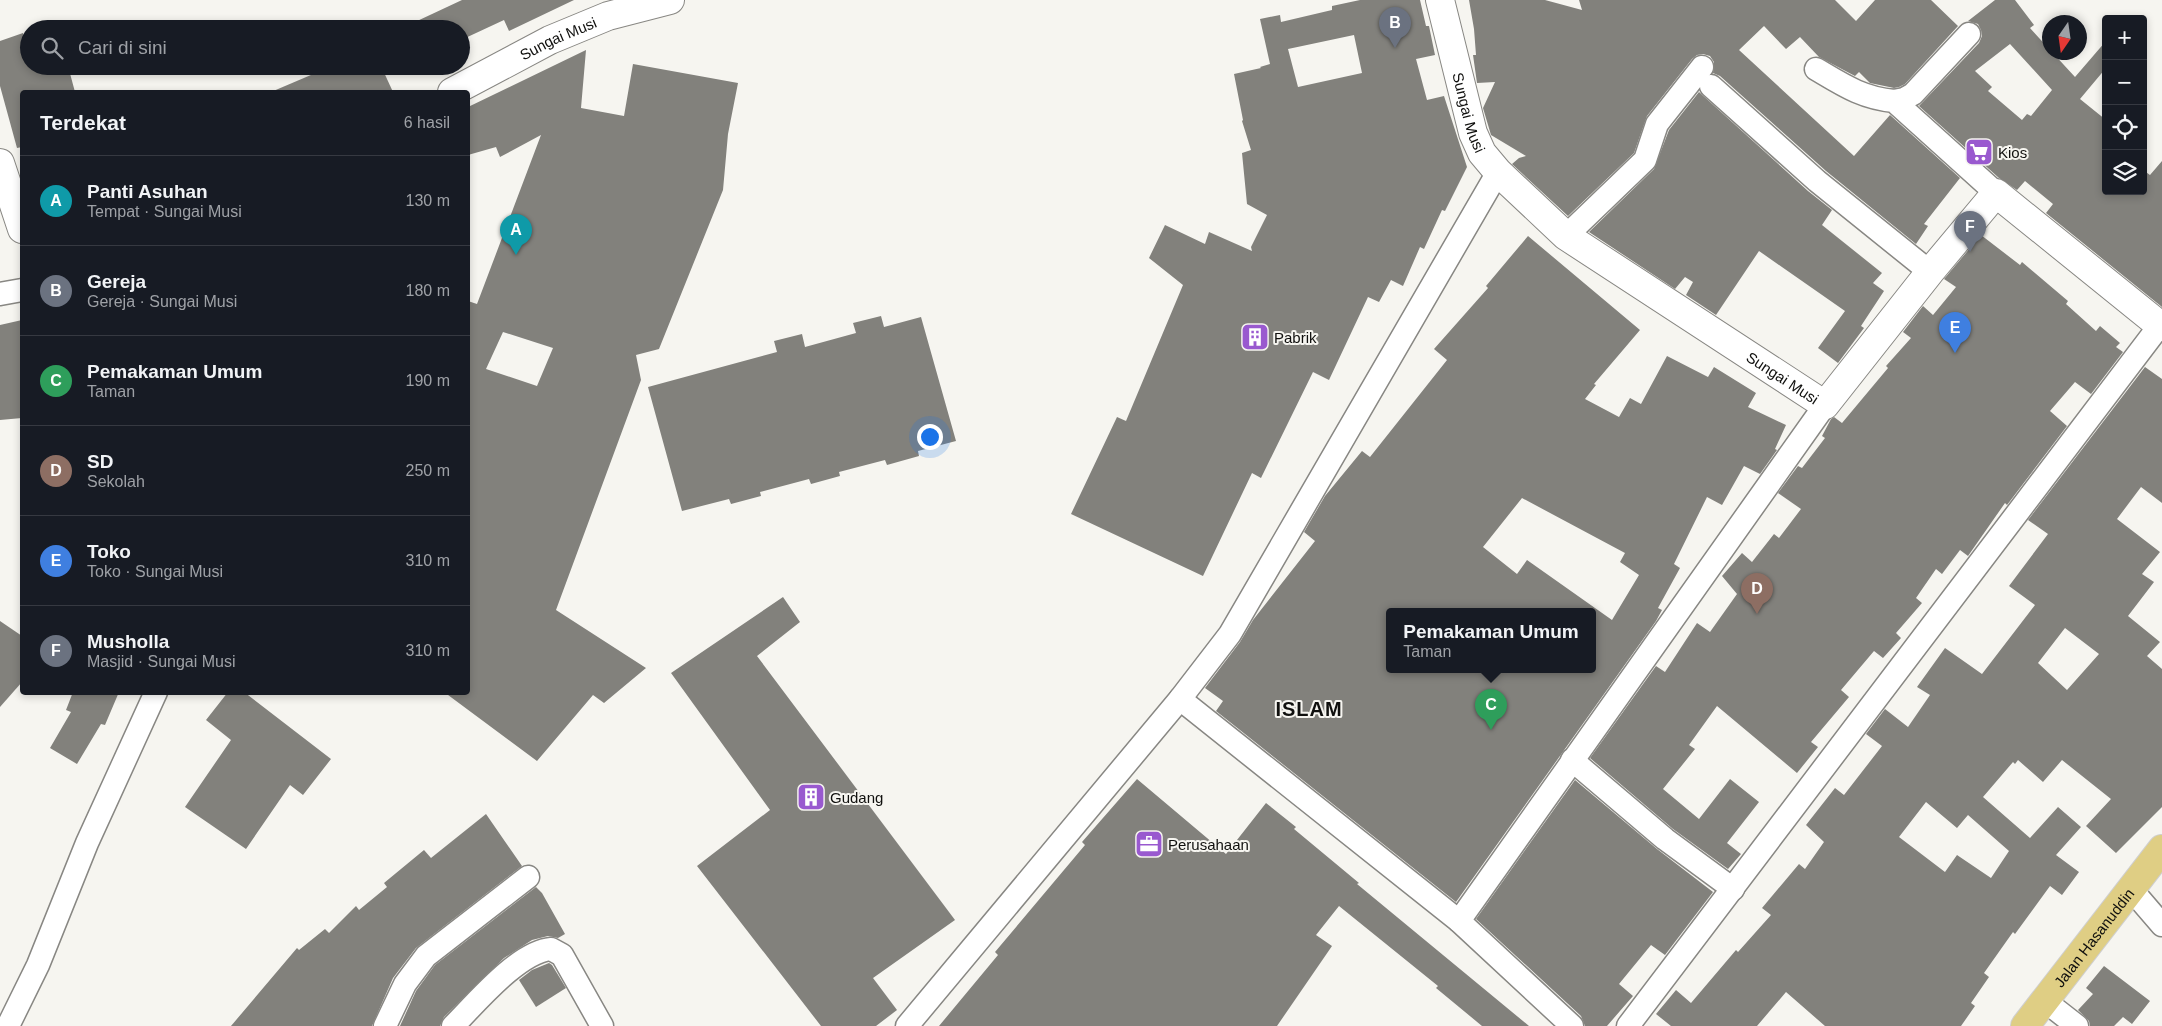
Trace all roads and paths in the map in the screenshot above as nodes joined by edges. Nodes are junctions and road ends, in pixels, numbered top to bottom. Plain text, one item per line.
1 (670, 0) edge
2 (1440, 0) edge
3 (1969, 34) dead end
4 (1816, 69) dead end
5 (456, 90) edge
6 (1894, 101) junction
7 (0, 163) edge
8 (1498, 172) junction
9 (1996, 193) junction
10 (20, 223) edge
11 (1566, 236) junction
12 (1930, 272) junction
13 (20, 290) edge
14 (0, 294) edge
15 (2161, 326) edge
16 (1825, 405) junction
17 (155, 695) edge
18 (1180, 699) junction
19 (1572, 760) junction
20 (2162, 849) edge
21 (528, 877) dead end
22 (1732, 889) junction
23 (2131, 889) junction
24 (1459, 921) junction
25 (2162, 925) edge
26 (2045, 1001) junction
27 (8, 1026) edge
28 (385, 1026) edge
29 (453, 1026) edge
30 (602, 1026) edge
31 (907, 1026) edge
32 (1572, 1026) edge
33 (1628, 1026) edge
34 (2025, 1026) edge
35 (2078, 1026) edge

1 - 5 street, Sungai Musi
2 - 8 street, Sungai Musi
3 - 6 street
4 - 6 street
6 - 9 street
7 - 10 street
8 - 11 street, Sungai Musi
8 - 18 street
9 - 12 street, Sungai Musi
9 - 15 street
11 - 12 street
11 - 16 street, Sungai Musi
12 - 16 street, Sungai Musi
13 - 14 street
15 - 22 street
16 - 19 street
17 - 27 street
18 - 24 street
18 - 31 street
19 - 22 street
19 - 24 street
20 - 23 highway, Jalan Hasanuddin
21 - 28 street
22 - 33 street
23 - 25 street
23 - 26 highway, Jalan Hasanuddin
24 - 32 street
26 - 34 highway, Jalan Hasanuddin
26 - 35 street
29 - 30 street

